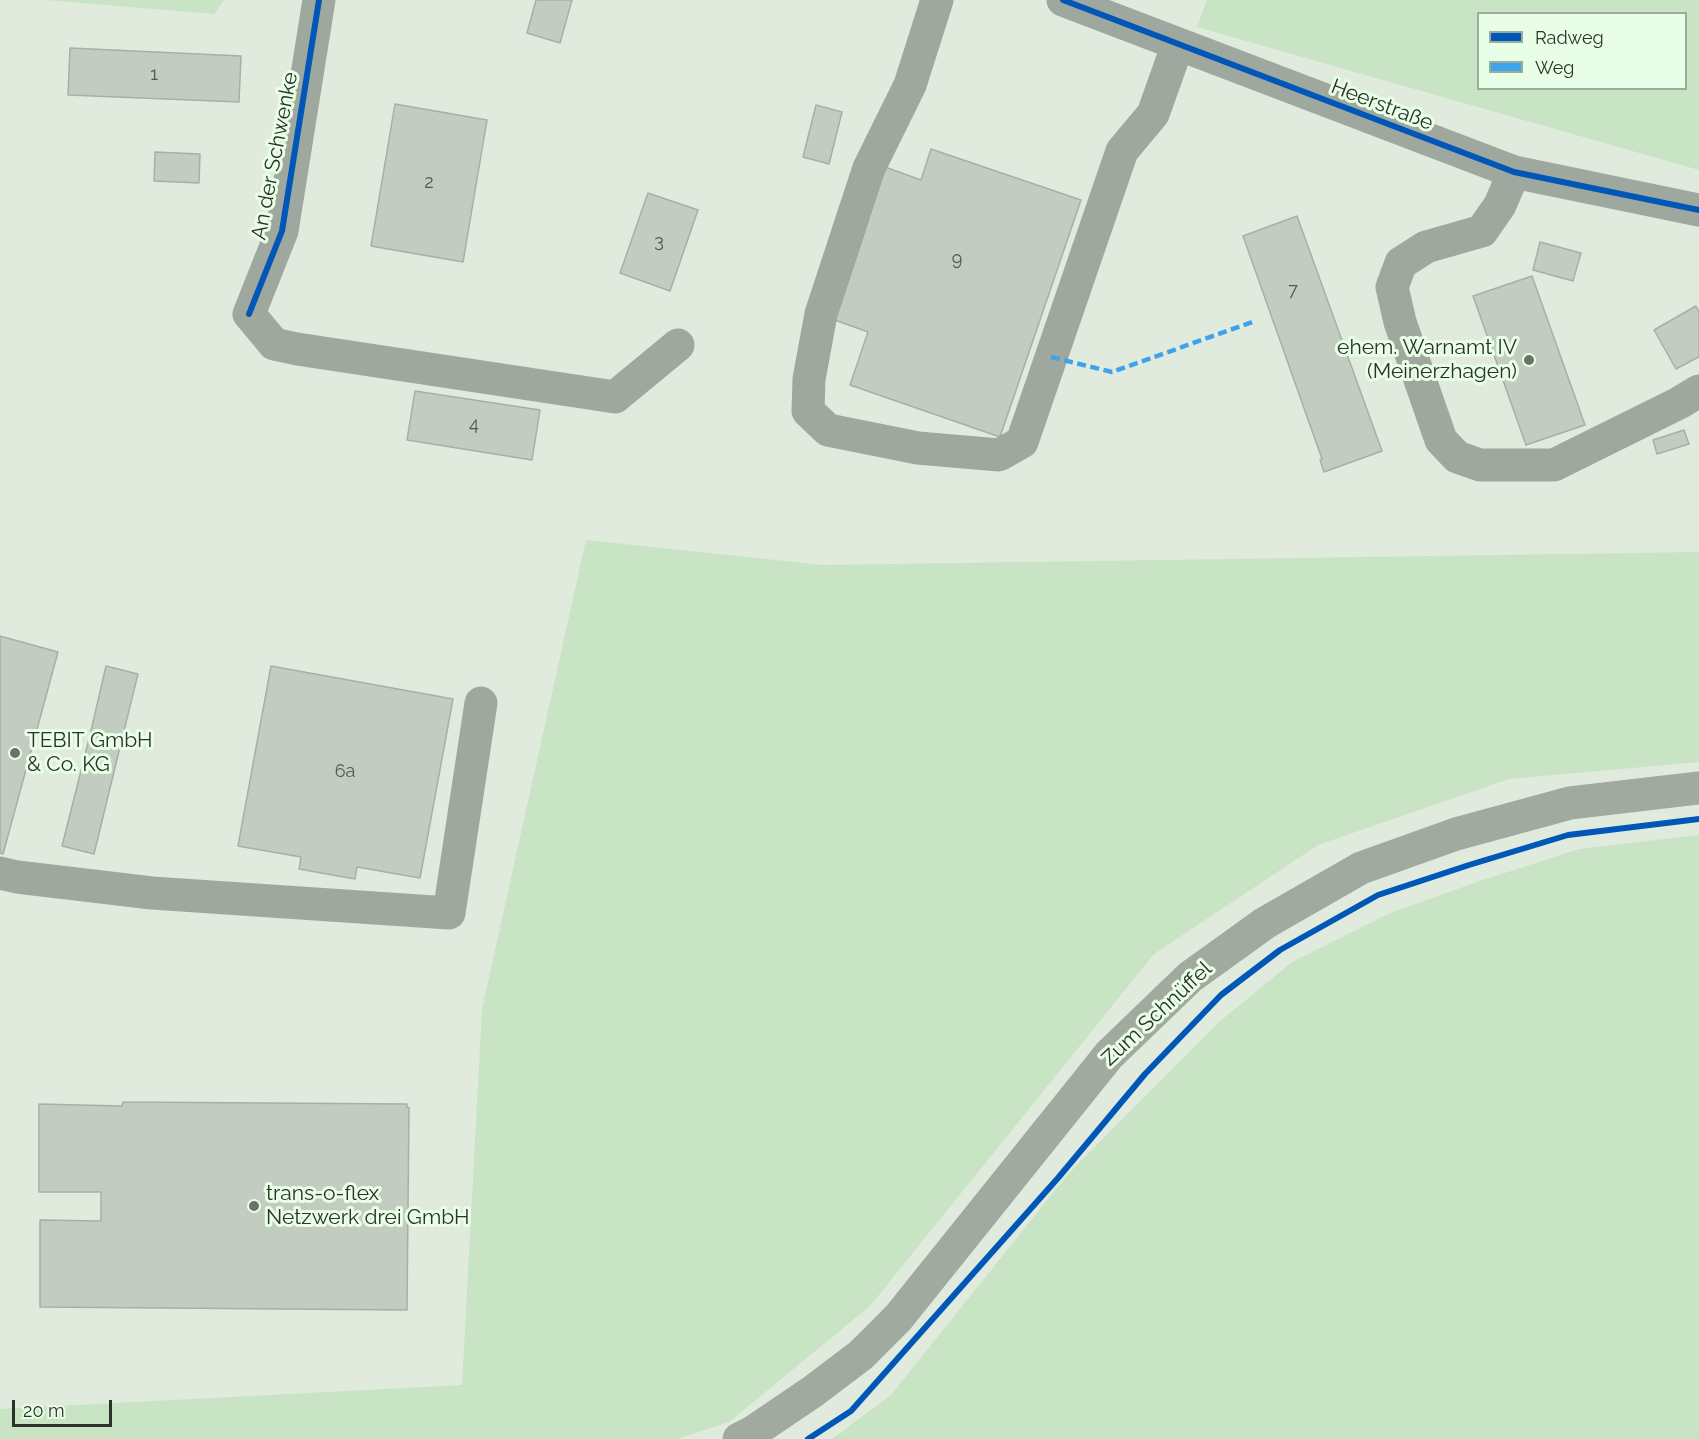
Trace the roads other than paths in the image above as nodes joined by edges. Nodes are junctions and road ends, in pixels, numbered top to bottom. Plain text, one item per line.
1 (319, 0) edge
2 (937, 0) edge
3 (1063, 0) edge
4 (1178, 44) junction
5 (1514, 172) junction
6 (1699, 210) edge
7 (678, 345) dead end
8 (1699, 391) edge
9 (481, 703) dead end
10 (1699, 788) edge
11 (0, 873) edge
12 (739, 1439) edge

1 - 7 street, An der Schwenke
2 - 4 street
3 - 4 street, Heerstraße
4 - 5 street, Heerstraße
5 - 6 street, Heerstraße
5 - 8 street
9 - 11 street
10 - 12 main road, Zum Schnüffel

